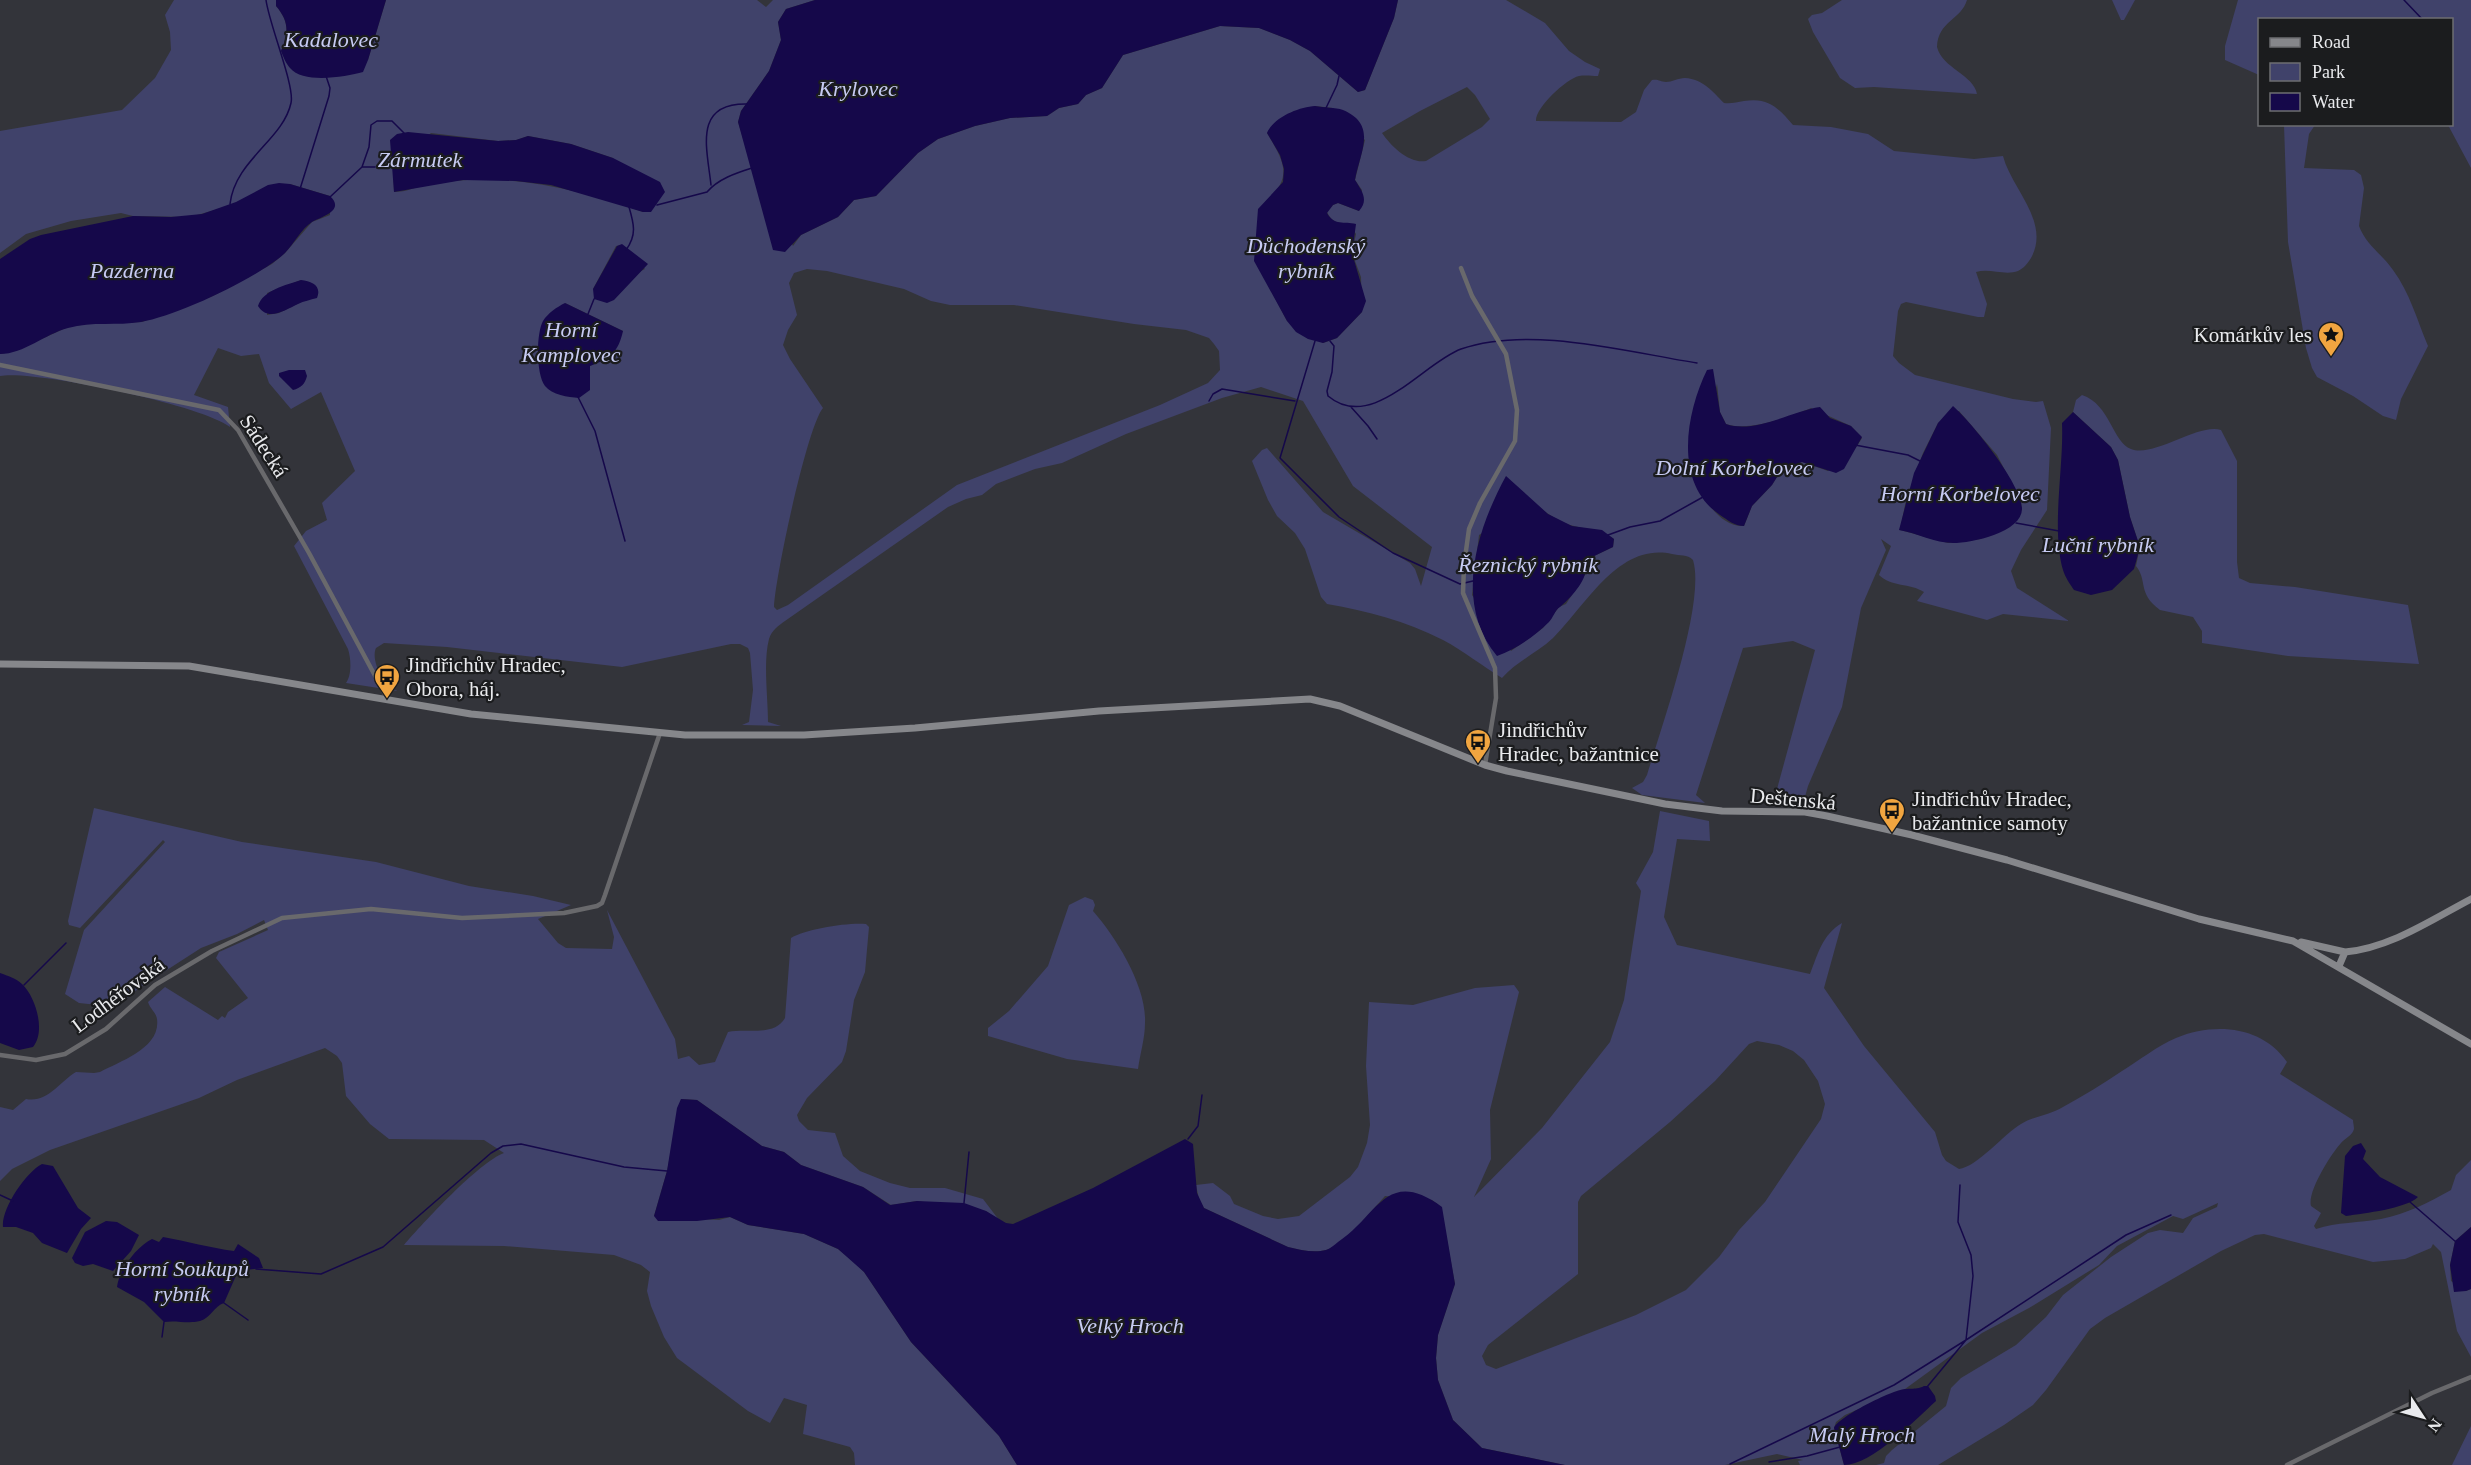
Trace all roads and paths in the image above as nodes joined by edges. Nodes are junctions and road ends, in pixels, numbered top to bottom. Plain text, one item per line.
1 (1461, 268) dead end
2 (0, 365) edge
3 (0, 664) edge
4 (387, 698) junction
5 (660, 733) junction
6 (1485, 765) junction
7 (2471, 900) edge
8 (2294, 941) junction
9 (2345, 952) junction
10 (2339, 966) junction
11 (2471, 1044) edge
12 (0, 1055) edge
13 (2471, 1377) edge
14 (2287, 1465) edge

1 - 6 street
2 - 4 street, Sádecká
3 - 4 main road, Deštenská
4 - 5 main road, Deštenská
5 - 6 main road, Deštenská
5 - 12 street, Lodhéřovská
6 - 8 main road, Deštenská
7 - 9 main road
8 - 9 main road, Deštenská
8 - 10 main road
9 - 10 main road
10 - 11 main road
13 - 14 street

